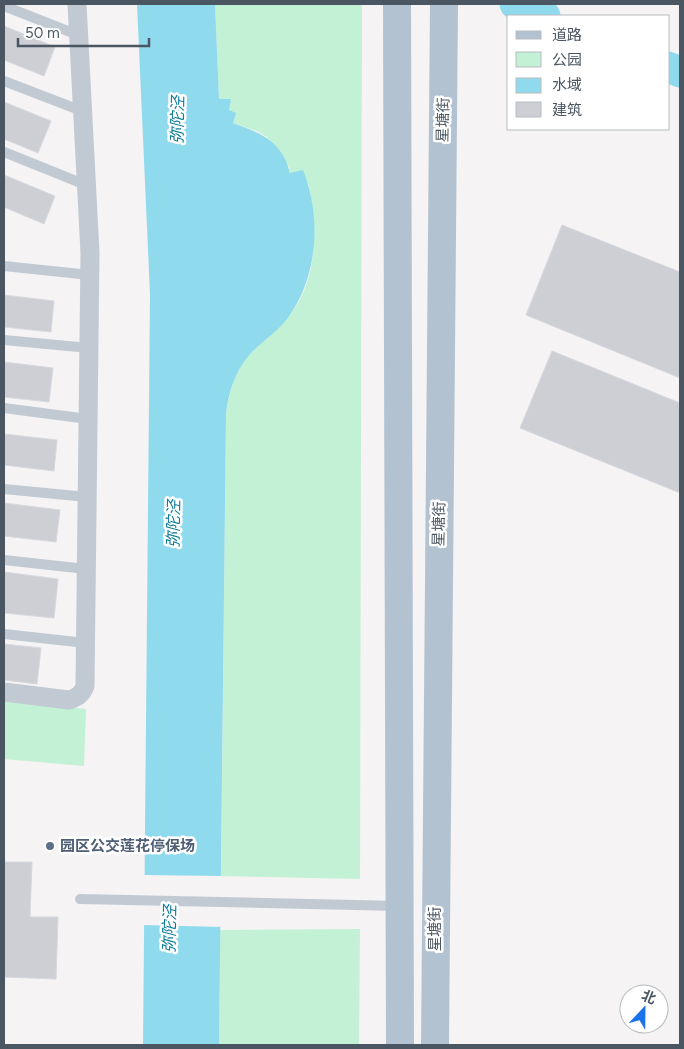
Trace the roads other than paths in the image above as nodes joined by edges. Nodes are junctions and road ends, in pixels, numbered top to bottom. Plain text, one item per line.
1 (77, 4) edge
2 (397, 4) edge
3 (4, 6) edge
4 (444, 14) edge
5 (78, 36) junction
6 (4, 81) edge
7 (82, 111) junction
8 (4, 152) edge
9 (86, 185) junction
10 (4, 266) edge
11 (90, 275) junction
12 (4, 340) edge
13 (89, 348) junction
14 (4, 408) edge
15 (88, 419) junction
16 (4, 489) edge
17 (87, 497) junction
18 (4, 560) edge
19 (86, 569) junction
20 (4, 634) edge
21 (86, 643) junction
22 (4, 692) edge
23 (80, 899) dead end
24 (400, 906) junction
25 (400, 1045) edge
26 (435, 1045) edge

1 - 5 street
2 - 24 main road
3 - 5 lane
4 - 26 main road, 星塘街
5 - 7 street
6 - 7 lane
7 - 9 street
8 - 9 lane
9 - 11 street
10 - 11 lane
11 - 13 street
12 - 13 lane
13 - 15 street
14 - 15 lane
15 - 17 street
16 - 17 lane
17 - 19 street
18 - 19 lane
19 - 21 street
20 - 21 lane
21 - 22 street
23 - 24 lane
24 - 25 main road

